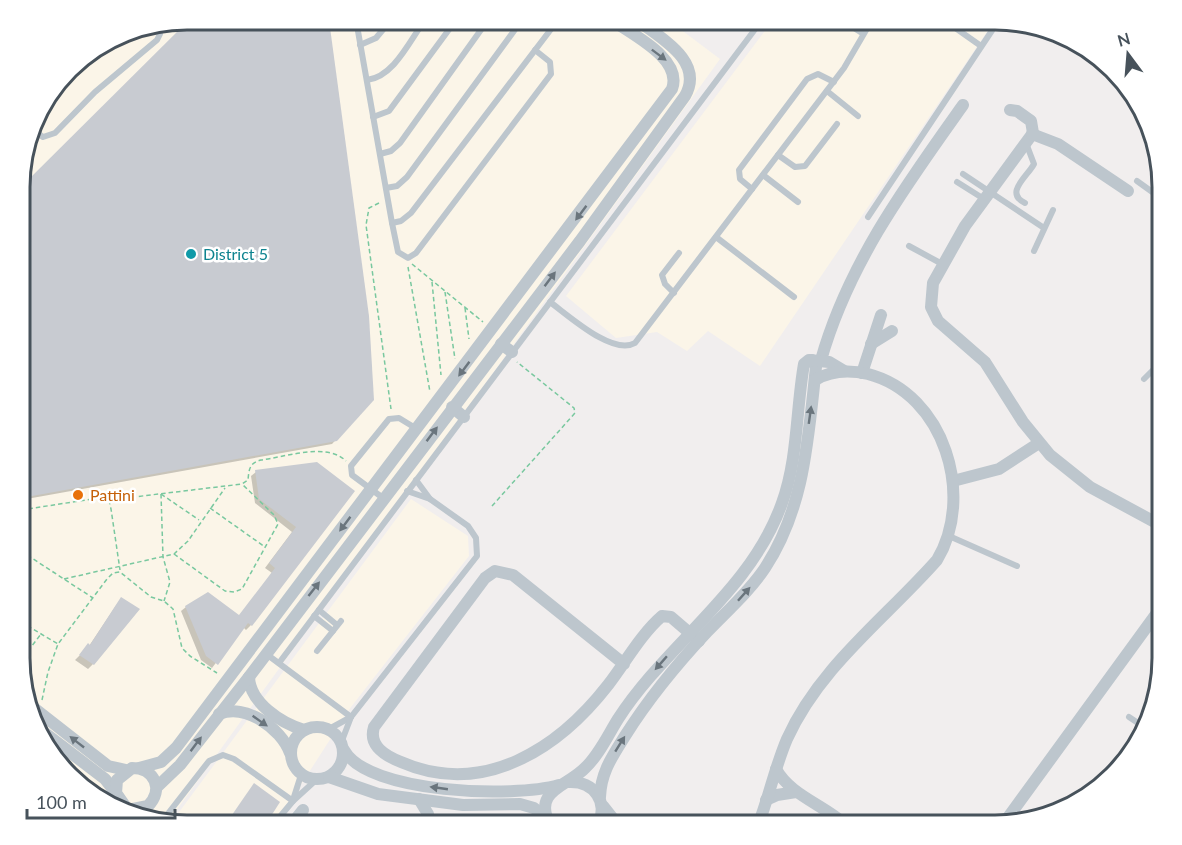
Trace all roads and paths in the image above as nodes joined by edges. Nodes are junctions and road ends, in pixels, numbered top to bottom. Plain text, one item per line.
1 (358, 30) edge
2 (383, 30) edge
3 (418, 30) edge
4 (449, 30) edge
5 (481, 30) edge
6 (515, 30) edge
7 (550, 30) edge
8 (626, 30) edge
9 (649, 30) edge
10 (754, 30) edge
11 (857, 30) edge
12 (864, 30) edge
13 (958, 30) edge
14 (992, 30) edge
15 (160, 32) edge
16 (862, 33) junction
17 (360, 45) junction
18 (981, 46) junction
19 (535, 50) junction
20 (367, 80) junction
21 (834, 82) junction
22 (827, 91) junction
23 (963, 105) dead end
24 (1010, 110) dead end
25 (858, 116) dead end
26 (373, 117) junction
27 (837, 124) dead end
28 (40, 135) edge
29 (1029, 138) junction
30 (380, 154) junction
31 (778, 155) junction
32 (963, 174) dead end
33 (763, 175) junction
34 (1137, 181) dead end
35 (957, 182) dead end
36 (386, 189) junction
37 (752, 189) junction
38 (1128, 191) dead end
39 (1152, 192) edge
40 (986, 196) junction
41 (389, 200) junction
42 (798, 202) dead end
43 (1025, 203) dead end
44 (1053, 210) dead end
45 (868, 217) dead end
46 (392, 223) junction
47 (1044, 228) junction
48 (567, 232) junction
49 (716, 237) junction
50 (580, 241) junction
51 (909, 246) dead end
52 (1034, 251) dead end
53 (678, 253) dead end
54 (944, 265) junction
55 (432, 281) junction
56 (445, 291) junction
57 (674, 293) junction
58 (794, 297) dead end
59 (550, 302) junction
60 (465, 307) junction
61 (881, 315) dead end
62 (493, 330) junction
63 (892, 331) dead end
64 (501, 344) junction
65 (470, 345) dead end
66 (870, 345) junction
67 (511, 354) junction
68 (816, 360) junction
69 (455, 363) dead end
70 (844, 371) junction
71 (1152, 372) edge
72 (862, 373) junction
73 (815, 380) junction
74 (1144, 380) dead end
75 (442, 381) dead end
76 (430, 395) dead end
77 (452, 407) junction
78 (392, 417) junction
79 (464, 417) junction
80 (417, 430) junction
81 (1036, 439) junction
82 (351, 466) junction
83 (416, 480) junction
84 (953, 480) junction
85 (242, 484) junction
86 (226, 486) junction
87 (372, 489) junction
88 (407, 491) junction
89 (161, 494) junction
90 (383, 498) junction
91 (430, 499) junction
92 (109, 500) junction
93 (782, 504) junction
94 (492, 506) dead end
95 (210, 508) junction
96 (795, 508) junction
97 (30, 509) edge
98 (200, 521) junction
99 (1152, 521) edge
100 (949, 536) junction
101 (329, 546) junction
102 (266, 547) junction
103 (174, 554) junction
104 (341, 554) junction
105 (30, 557) edge
106 (163, 557) junction
107 (119, 565) junction
108 (1017, 567) dead end
109 (120, 572) junction
110 (64, 579) junction
111 (93, 598) junction
112 (164, 601) junction
113 (318, 610) junction
114 (314, 616) junction
115 (1152, 620) edge
116 (337, 625) junction
117 (30, 627) edge
118 (689, 633) junction
119 (41, 634) junction
120 (699, 641) junction
121 (58, 644) junction
122 (30, 648) edge
123 (317, 651) dead end
124 (265, 653) junction
125 (279, 663) junction
126 (624, 664) junction
127 (249, 677) junction
128 (227, 680) junction
129 (36, 703) edge
130 (41, 714) edge
131 (219, 714) junction
132 (351, 717) junction
133 (1129, 717) dead end
134 (1138, 723) edge
135 (329, 729) junction
136 (304, 730) junction
137 (53, 739) edge
138 (343, 748) junction
139 (290, 753) junction
140 (139, 768) junction
141 (370, 769) junction
142 (776, 769) junction
143 (126, 770) junction
144 (483, 771) junction
145 (467, 772) junction
146 (302, 775) junction
147 (329, 777) junction
148 (316, 780) junction
149 (398, 781) junction
150 (564, 783) junction
151 (157, 788) junction
152 (362, 789) junction
153 (490, 791) junction
154 (467, 792) junction
155 (796, 792) junction
156 (116, 793) junction
157 (394, 795) junction
158 (419, 799) junction
159 (121, 800) edge
160 (766, 800) junction
161 (293, 801) junction
162 (601, 802) junction
163 (446, 803) junction
164 (140, 808) edge
165 (303, 810) dead end
166 (168, 814) edge
167 (1010, 814) edge
168 (281, 815) edge
169 (299, 815) edge
170 (426, 815) edge
171 (436, 815) edge
172 (541, 815) edge
173 (548, 815) edge
174 (599, 815) edge
175 (611, 815) edge
176 (761, 815) edge
177 (833, 815) edge

1 - 17 lane
2 - 17 lane
3 - 20 lane
4 - 26 lane
5 - 30 lane
6 - 36 lane
7 - 19 lane
8 -> 48 street
9 - 50 street
10 - 59 lane
11 - 16 lane
12 - 16 lane
13 - 18 lane
14 - 18 lane
15 - 28 lane
16 - 21 lane
17 - 20 lane
18 - 45 lane
19 - 46 lane
19 - 46 lane
20 - 26 lane
21 - 22 lane
21 - 37 lane
22 - 25 lane
22 - 31 lane
23 - 68 street
24 - 29 street
26 - 30 lane
27 - 31 lane
29 - 38 street
29 - 40 street
29 - 43 lane
30 - 36 lane
31 - 33 lane
32 - 40 lane
33 - 37 lane
33 - 42 lane
34 - 39 lane
35 - 40 lane
36 - 41 lane
37 - 49 lane
40 - 47 lane
40 - 54 street
41 - 46 lane
41 - 78 path
44 - 47 lane
47 - 52 lane
48 - 50 street
48 - 62 street
49 - 57 lane
49 - 58 lane
64 -> 50 street
51 - 54 lane
53 - 57 lane
54 - 81 street
55 - 56 path
55 - 75 path
55 - 76 path
56 - 60 path
56 - 69 path
57 - 59 lane
59 - 67 lane
60 - 62 path
60 - 65 path
61 - 66 street
62 -> 80 street
63 - 66 street
64 - 67 street
64 - 77 street
66 - 72 street
67 - 79 lane
67 - 94 path
68 - 70 street
68 - 73 street
68 - 93 street
70 - 72 street
70 - 73 street
71 - 74 lane
72 - 84 street
96 -> 73 street
77 - 79 street
90 -> 77 street
78 - 80 lane
78 - 82 lane
79 - 83 lane
80 - 87 street
81 - 84 street
81 - 99 street
82 - 85 path
82 - 87 lane
83 - 88 lane
83 - 91 lane
84 - 100 street
85 - 86 path
85 - 102 path
86 - 89 path
86 - 95 path
87 - 90 lane
87 -> 101 street
88 - 91 lane
88 - 113 lane
89 - 92 path
89 - 98 path
89 - 106 path
90 - 104 street
91 - 132 lane
92 - 97 path
92 - 107 path
93 - 96 street
93 - 118 street
95 - 98 path
95 - 102 path
120 -> 96 street
98 - 103 path
100 - 108 lane
100 - 142 street
101 - 104 street
101 - 128 street
102 - 103 path
103 - 106 path
124 -> 104 street
105 - 110 path
106 - 107 path
106 - 112 path
107 - 109 path
107 - 110 path
109 - 111 path
109 - 112 path
110 - 111 path
111 - 121 path
112 - 128 path
113 - 114 lane
113 - 116 lane
114 - 116 lane
114 - 125 lane
115 - 167 street
116 - 123 lane
117 - 119 path
118 - 120 street
118 - 126 street
118 -> 150 street
119 - 121 path
119 - 122 path
162 -> 120 street
121 - 129 path
124 - 125 lane
124 - 127 street
125 - 132 lane
126 - 144 street
126 - 145 street
127 - 131 street
127 - 136 street
128 - 140 street
143 -> 130 street
131 -> 139 street
151 -> 131 street
132 - 135 lane
132 - 138 lane
133 - 134 lane
135 - 136 street
135 - 138 street
136 - 139 street
137 - 156 street
138 - 141 street
138 - 147 street
139 - 146 street
140 - 143 street
140 - 151 street
141 - 149 street
141 - 152 street
142 - 155 street
142 - 160 street
143 - 156 street
144 - 145 street
144 - 153 street
145 - 154 street
146 - 148 street
146 - 161 lane
147 - 148 street
147 - 152 street
148 - 161 lane
154 -> 149 street
149 - 157 street
150 - 153 street
150 - 162 street
150 - 173 street
151 - 164 street
152 - 157 street
153 - 154 street
155 - 160 street
155 - 177 street
156 - 159 street
157 - 158 street
158 - 163 street
158 - 170 street
160 - 176 street
161 - 166 lane
161 - 168 lane
162 - 174 street
162 - 175 street
163 - 171 street
163 - 172 street
165 - 169 street

